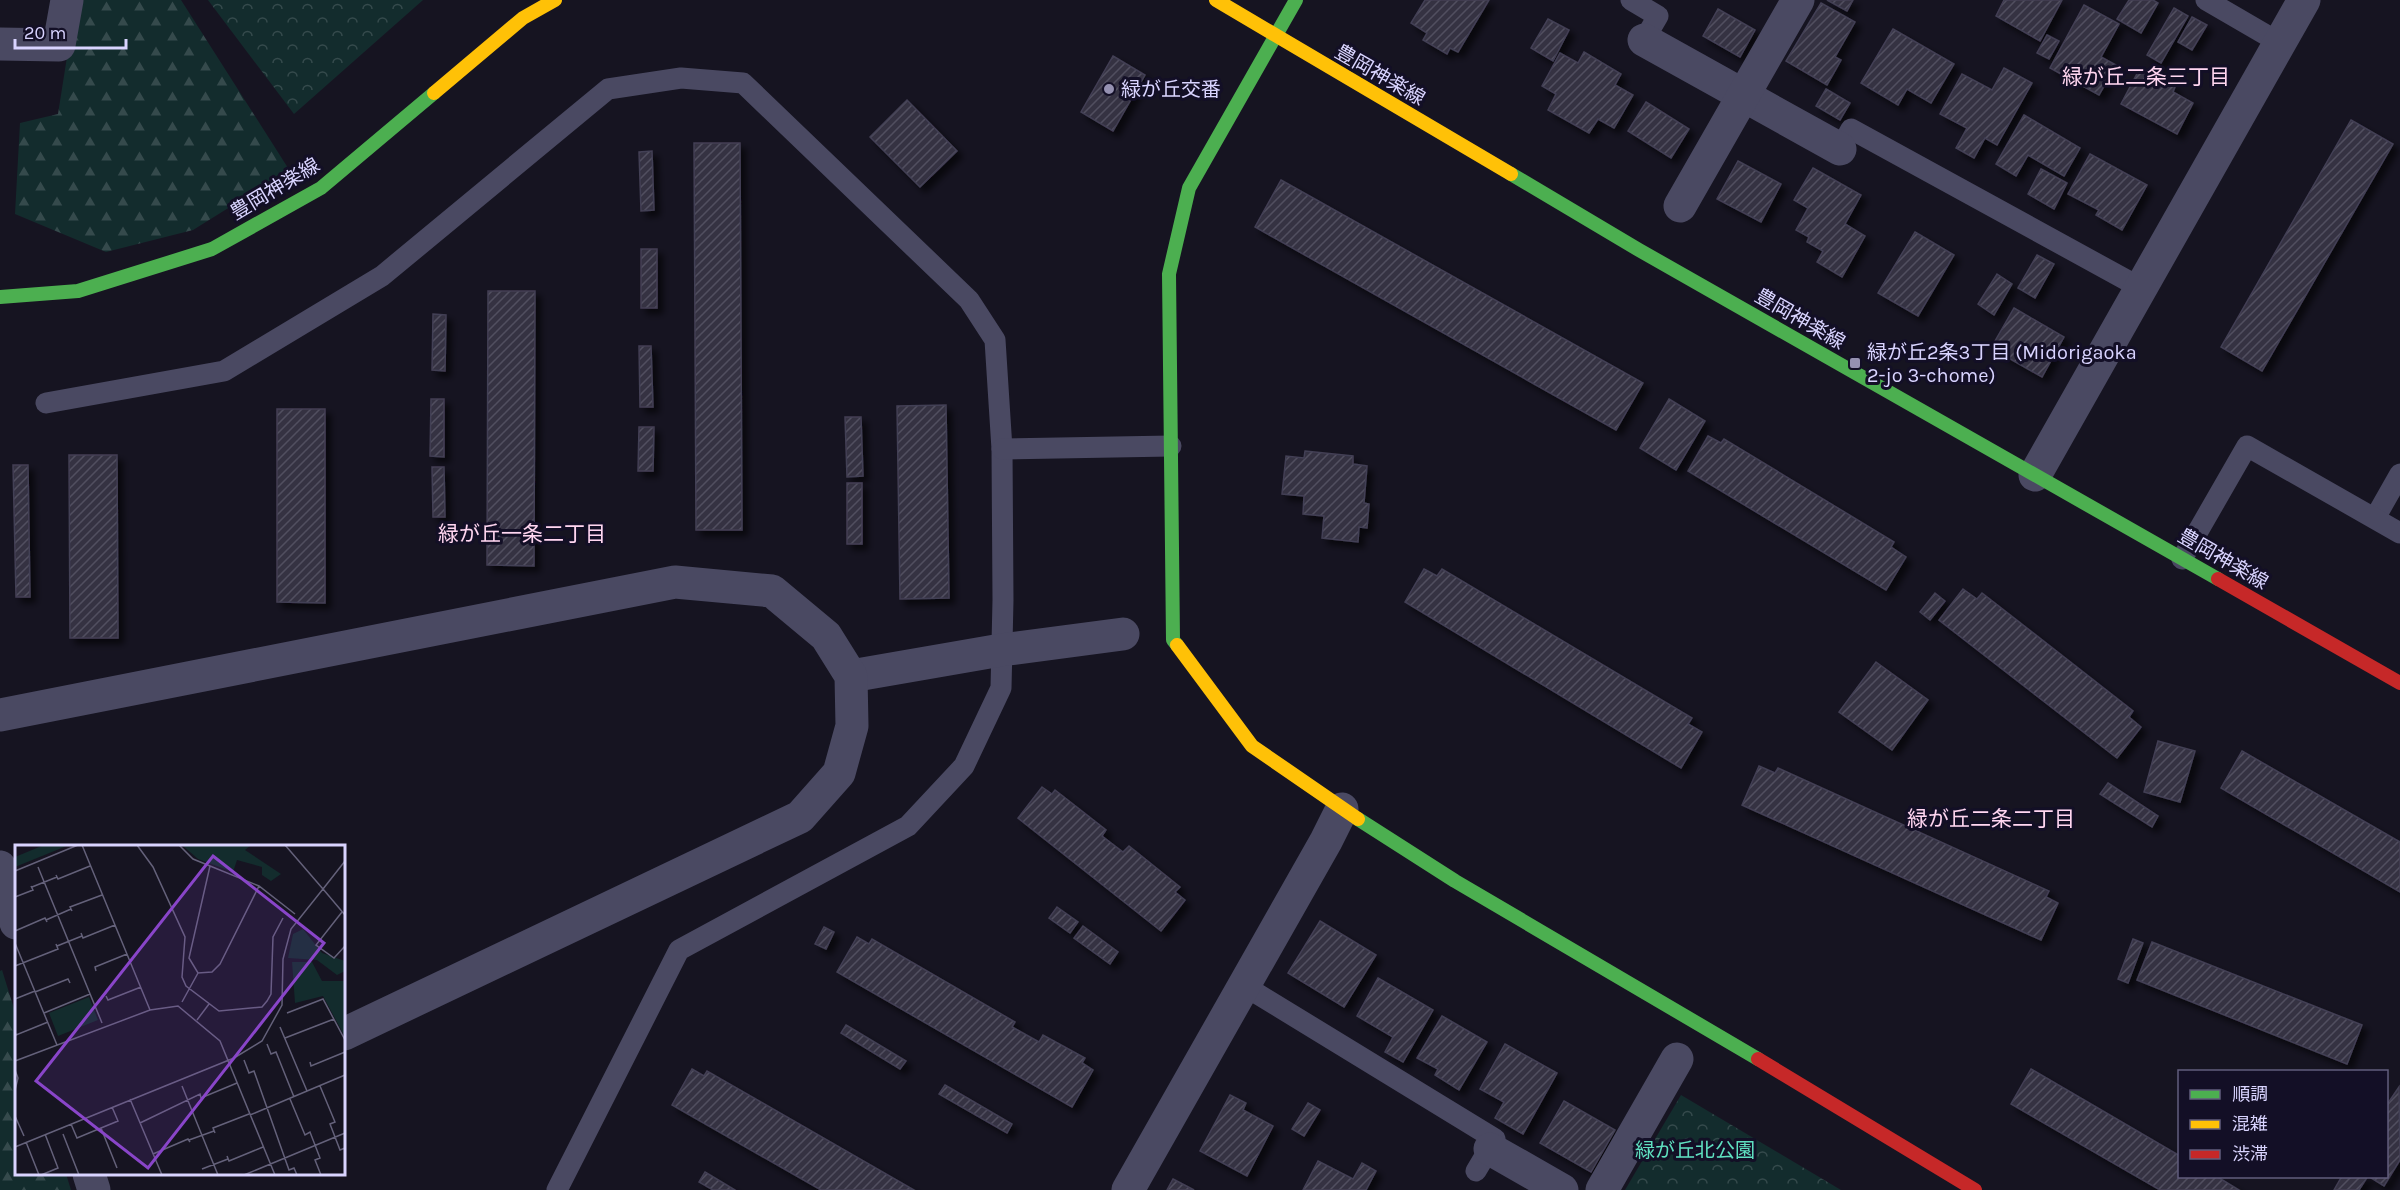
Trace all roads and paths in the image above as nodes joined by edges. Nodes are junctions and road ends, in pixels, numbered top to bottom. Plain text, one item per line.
1 (67, 0) edge
2 (555, 0) edge
3 (1216, 0) edge
4 (1296, 0) edge
5 (1631, 0) edge
6 (1798, 0) edge
7 (2206, 0) edge
8 (2304, 0) edge
9 (1276, 35) junction
10 (1644, 40) joint
11 (2280, 43) junction
12 (0, 44) edge
13 (1744, 95) junction
14 (1840, 149) joint
15 (1680, 206) dead end
16 (2141, 288) junction
17 (0, 297) edge
18 (46, 403) dead end
19 (1171, 446) junction
20 (1002, 449) junction
21 (2400, 474) edge
22 (2035, 475) junction
23 (2375, 518) junction
24 (2400, 533) edge
25 (2182, 559) junction
26 (1123, 634) dead end
27 (1001, 650) junction
28 (852, 676) junction
29 (2400, 683) edge
30 (0, 715) edge
31 (1342, 809) junction
32 (0, 867) edge
33 (15, 920) edge
34 (1243, 985) junction
35 (345, 1034) edge
36 (1677, 1059) dead end
37 (1483, 1160) joint
38 (90, 1175) edge
39 (94, 1190) edge
40 (556, 1190) edge
41 (1128, 1190) edge
42 (1562, 1190) edge
43 (1602, 1190) edge
44 (1975, 1190) edge

1 - 12 street
2 - 17 street, 豊岡神楽線
3 - 9 street, 豊岡神楽線
4 - 9 street
5 - 10 lane
6 - 13 street
7 - 11 lane
8 - 11 street
9 - 19 street
9 - 22 street, 豊岡神楽線
10 - 13 street
11 - 16 street
13 - 14 street
13 - 15 street
14 - 16 lane
16 - 22 street
18 - 20 lane
19 - 20 lane
19 - 31 street
20 - 27 lane
21 - 23 lane
22 - 25 street, 豊岡神楽線
23 - 24 lane
23 - 25 lane
25 - 29 street, 豊岡神楽線
26 - 27 street
27 - 28 street
27 - 40 lane
28 - 30 street
28 - 35 street
31 - 34 street
31 - 44 street
32 - 33 street
34 - 37 lane
34 - 41 street
36 - 43 street
37 - 42 street
38 - 39 street

